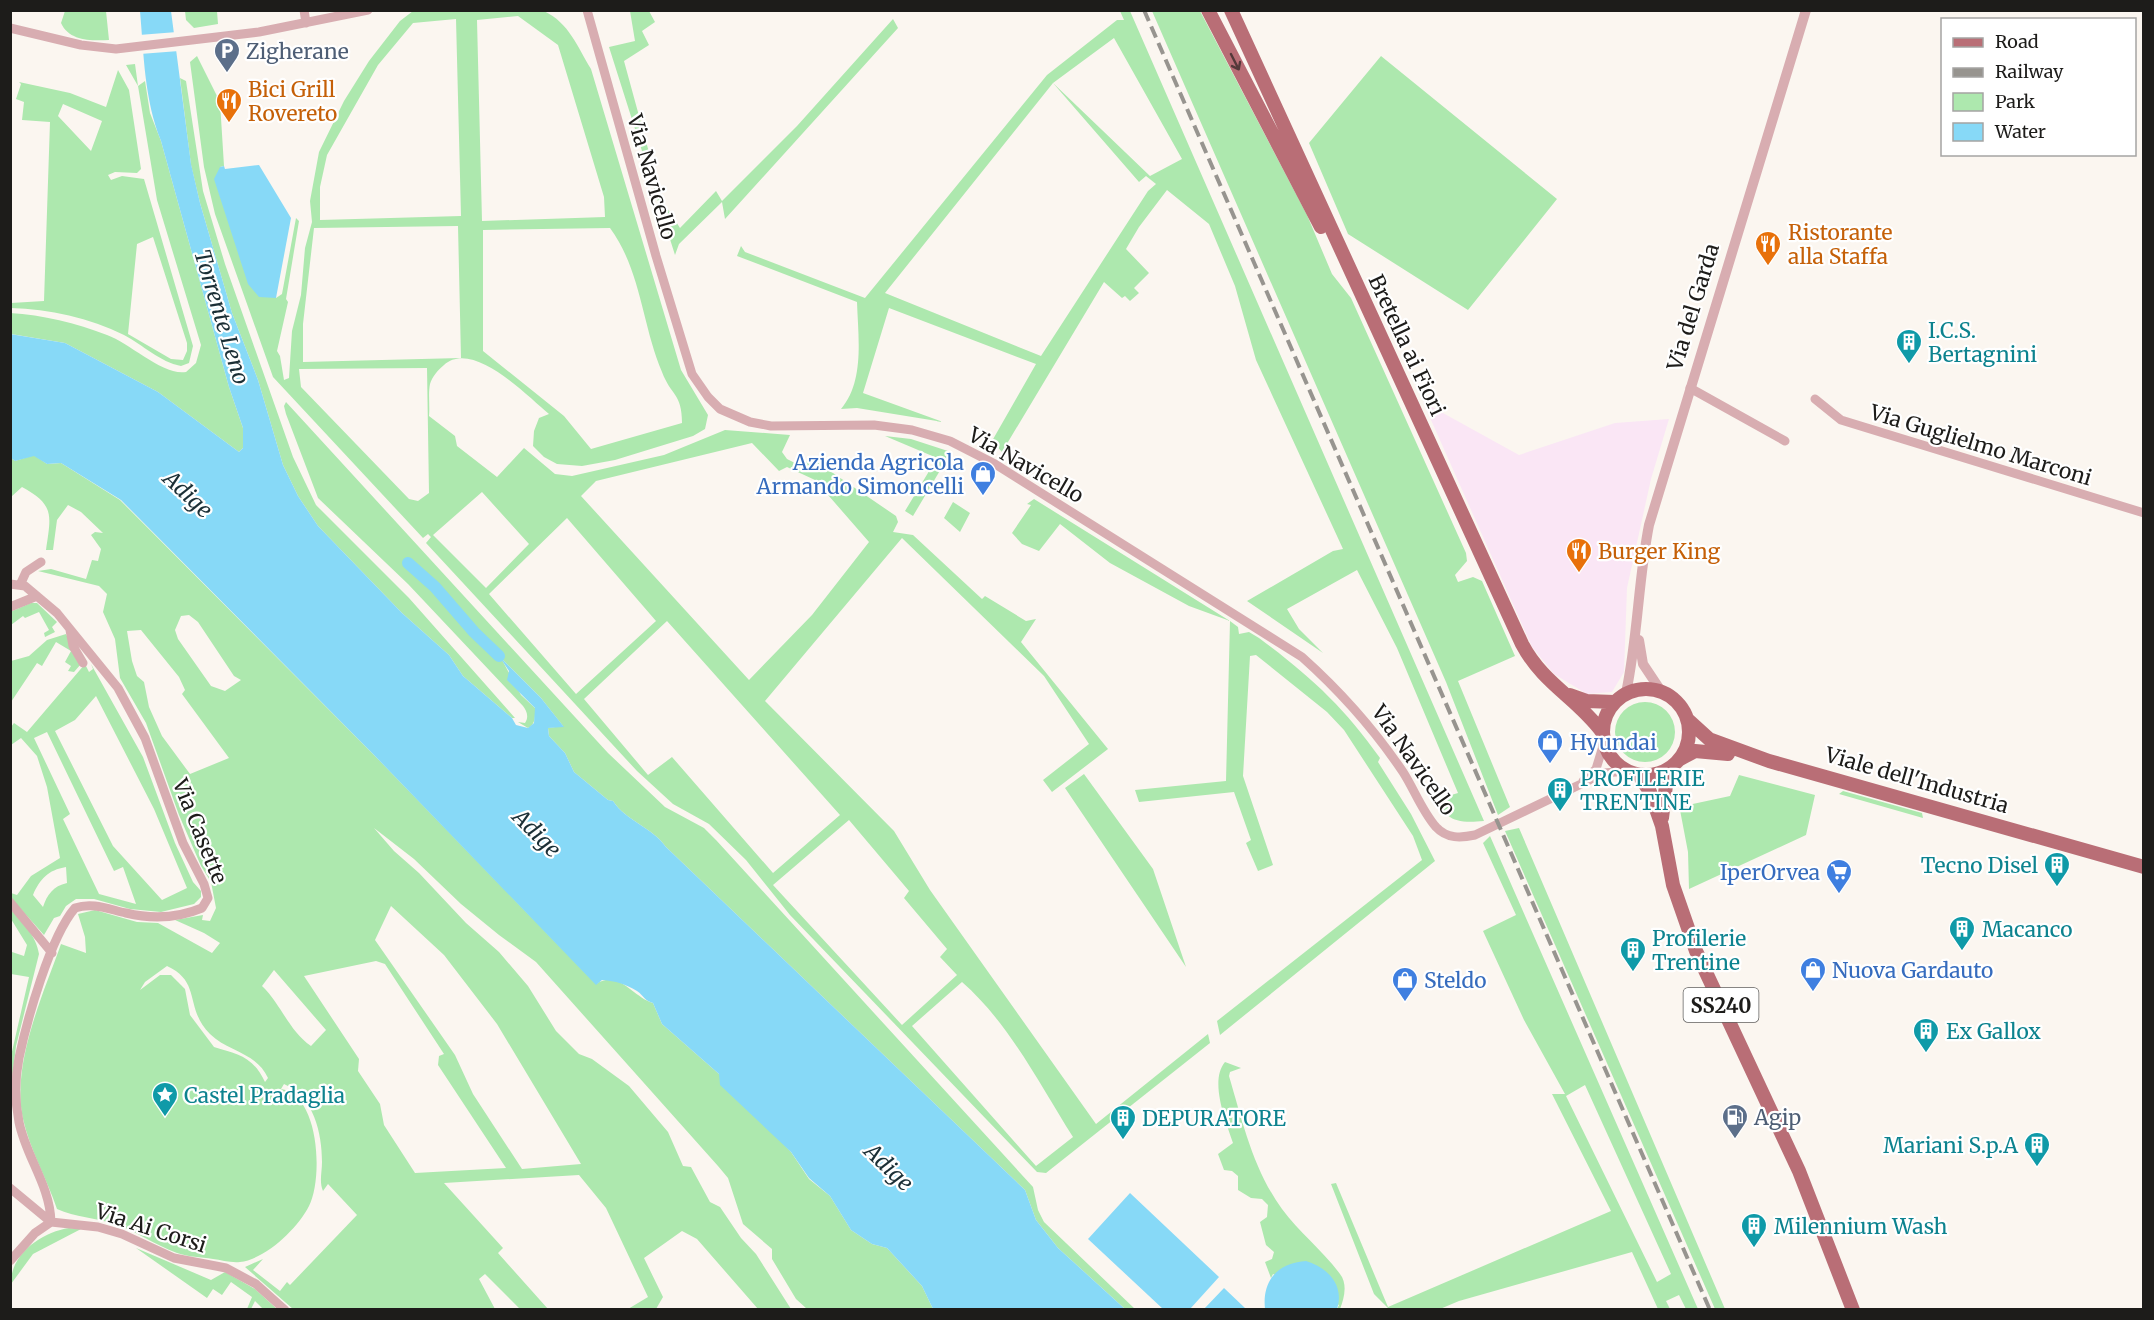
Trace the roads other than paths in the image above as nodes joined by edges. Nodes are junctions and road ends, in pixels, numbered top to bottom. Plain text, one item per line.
1 (304, 10) edge
2 (368, 10) edge
3 (587, 10) edge
4 (1208, 10) edge
5 (1231, 10) edge
6 (1806, 10) edge
7 (306, 23) junction
8 (10, 28) edge
9 (1361, 296) junction
10 (1690, 388) junction
11 (1815, 399) dead end
12 (1785, 441) dead end
13 (2144, 513) edge
14 (41, 562) dead end
15 (15, 584) edge
16 (37, 596) junction
17 (10, 607) edge
18 (1636, 619) junction
19 (70, 630) junction
20 (83, 663) dead end
21 (1557, 690) junction
22 (1661, 691) junction
23 (1626, 693) junction
24 (1614, 702) junction
25 (1687, 719) junction
26 (1603, 738) junction
27 (1736, 755) dead end
28 (1673, 765) junction
29 (1633, 773) junction
30 (1570, 792) junction
31 (1662, 826) junction
32 (2144, 867) edge
33 (10, 903) edge
34 (52, 953) junction
35 (1801, 1177) junction
36 (10, 1188) edge
37 (51, 1222) junction
38 (10, 1261) edge
39 (285, 1310) edge
40 (1853, 1310) edge
41 (1861, 1310) edge

1 - 7 street
2 - 7 street
3 - 30 street, Via Navicello
4 -> 9 main road
5 - 9 main road, Bretella ai Fiori
6 - 10 street, Via del Garda
7 - 8 street
9 - 21 main road, Bretella ai Fiori
10 - 12 street
10 - 18 street, Via del Garda
11 - 13 street, Via Guglielmo Marconi
14 - 15 street, Via Casette
15 - 16 street, Via Casette
16 - 17 street
16 - 19 street, Via Casette
18 - 22 street, Via del Garda
18 - 23 street, Via del Garda
19 - 20 street
19 - 34 street, Via Casette
21 - 24 main road, Bretella ai Fiori
21 - 26 main road, Bretella ai Fiori
22 - 23 main road
22 - 25 main road, Via del Garda
23 - 24 main road
24 - 26 main road
25 - 28 main road
25 - 32 main road, Viale dell'Industria
26 - 29 main road
26 - 30 street, Via Navicello
27 - 28 main road
28 - 29 main road
28 - 31 main road
29 - 30 street, Via Navicello
29 - 31 main road
31 - 35 main road, SS240
33 - 34 street
34 - 37 street
35 - 40 main road, SS240
35 - 41 main road, SS240
36 - 37 street
37 - 38 street
37 - 39 street, Via Ai Corsi

